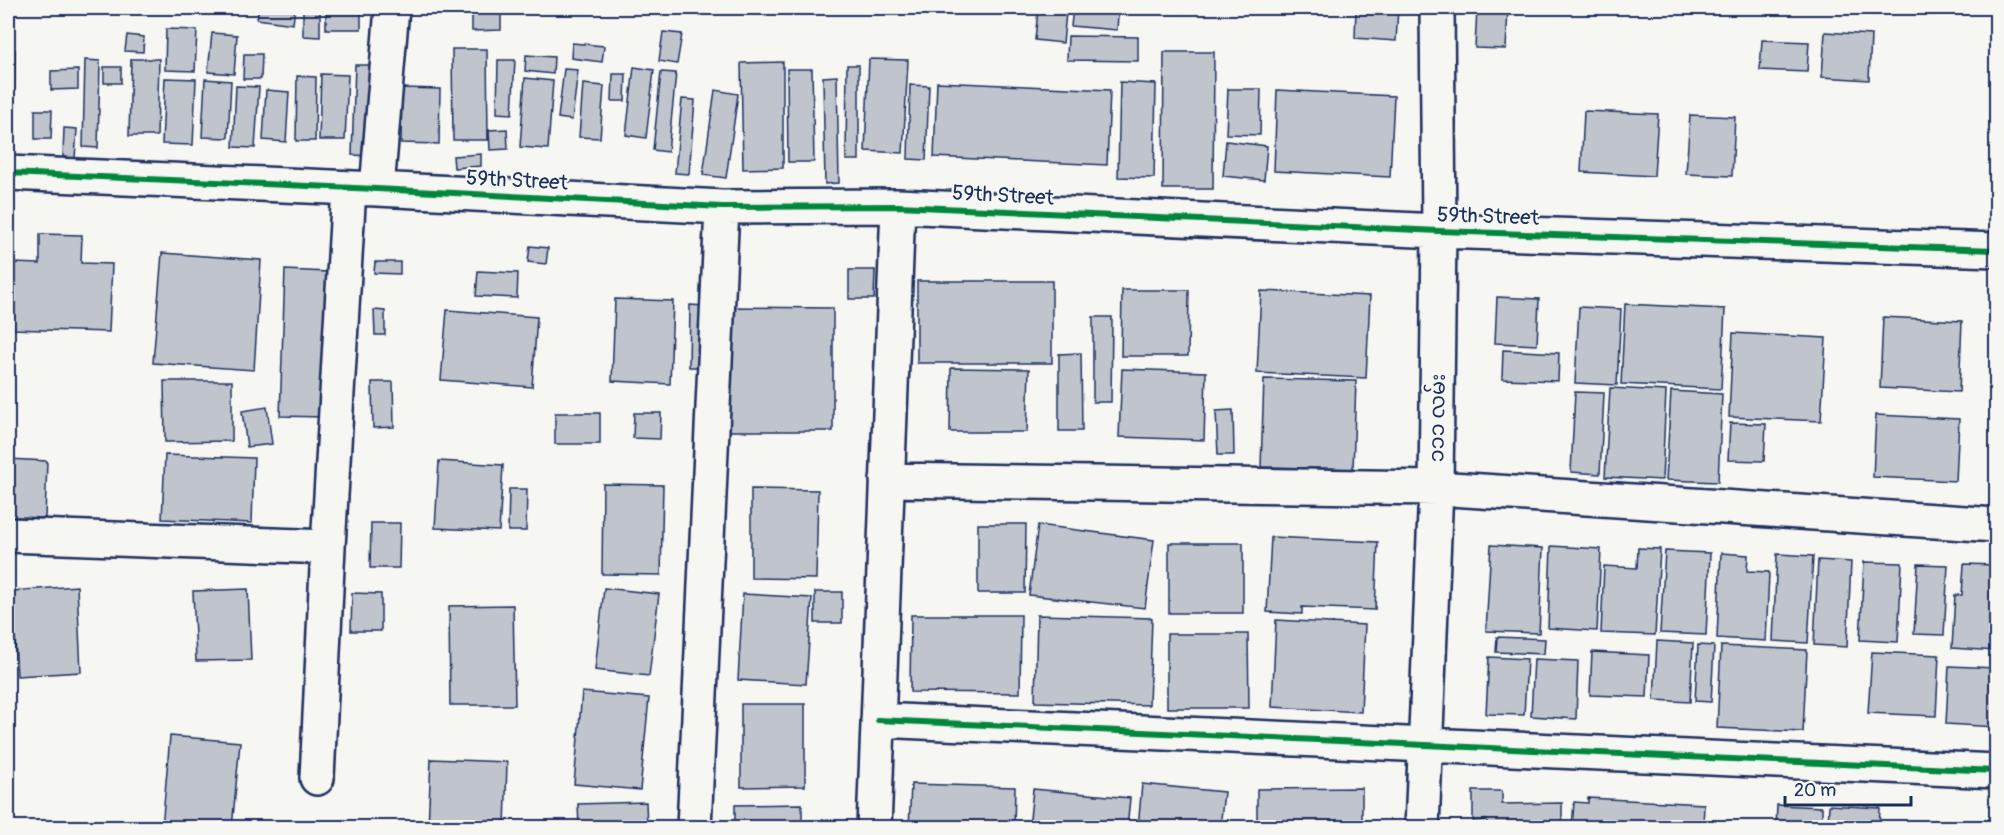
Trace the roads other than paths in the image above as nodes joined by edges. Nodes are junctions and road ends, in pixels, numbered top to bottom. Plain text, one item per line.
1 (392, 8) edge
2 (1437, 8) edge
3 (8, 173) edge
4 (363, 189) junction
5 (898, 206) junction
6 (722, 207) junction
7 (1439, 231) junction
8 (1996, 250) edge
9 (887, 480) junction
10 (1436, 488) junction
11 (1996, 525) edge
12 (8, 535) edge
13 (328, 547) junction
14 (878, 720) junction
15 (1425, 745) junction
16 (1996, 771) edge
17 (317, 778) dead end
18 (694, 828) edge
19 (874, 828) edge
20 (1422, 828) edge

1 - 4 street
2 - 7 street, ၁၁၁ လမ်း
3 - 4 street, 59th Street
4 - 6 street, 59th Street
4 - 13 street
5 - 6 street, 59th Street
5 - 7 street, 59th Street
5 - 9 street
6 - 18 street
7 - 8 street, 59th Street
7 - 10 street, ၁၁၁ လမ်း
9 - 10 street
9 - 14 street
10 - 11 street
10 - 15 street, ၁၁၁ လမ်း
12 - 13 street
13 - 17 street
14 - 15 street
14 - 19 street
15 - 16 street
15 - 20 street, ၁၁၁ လမ်း

